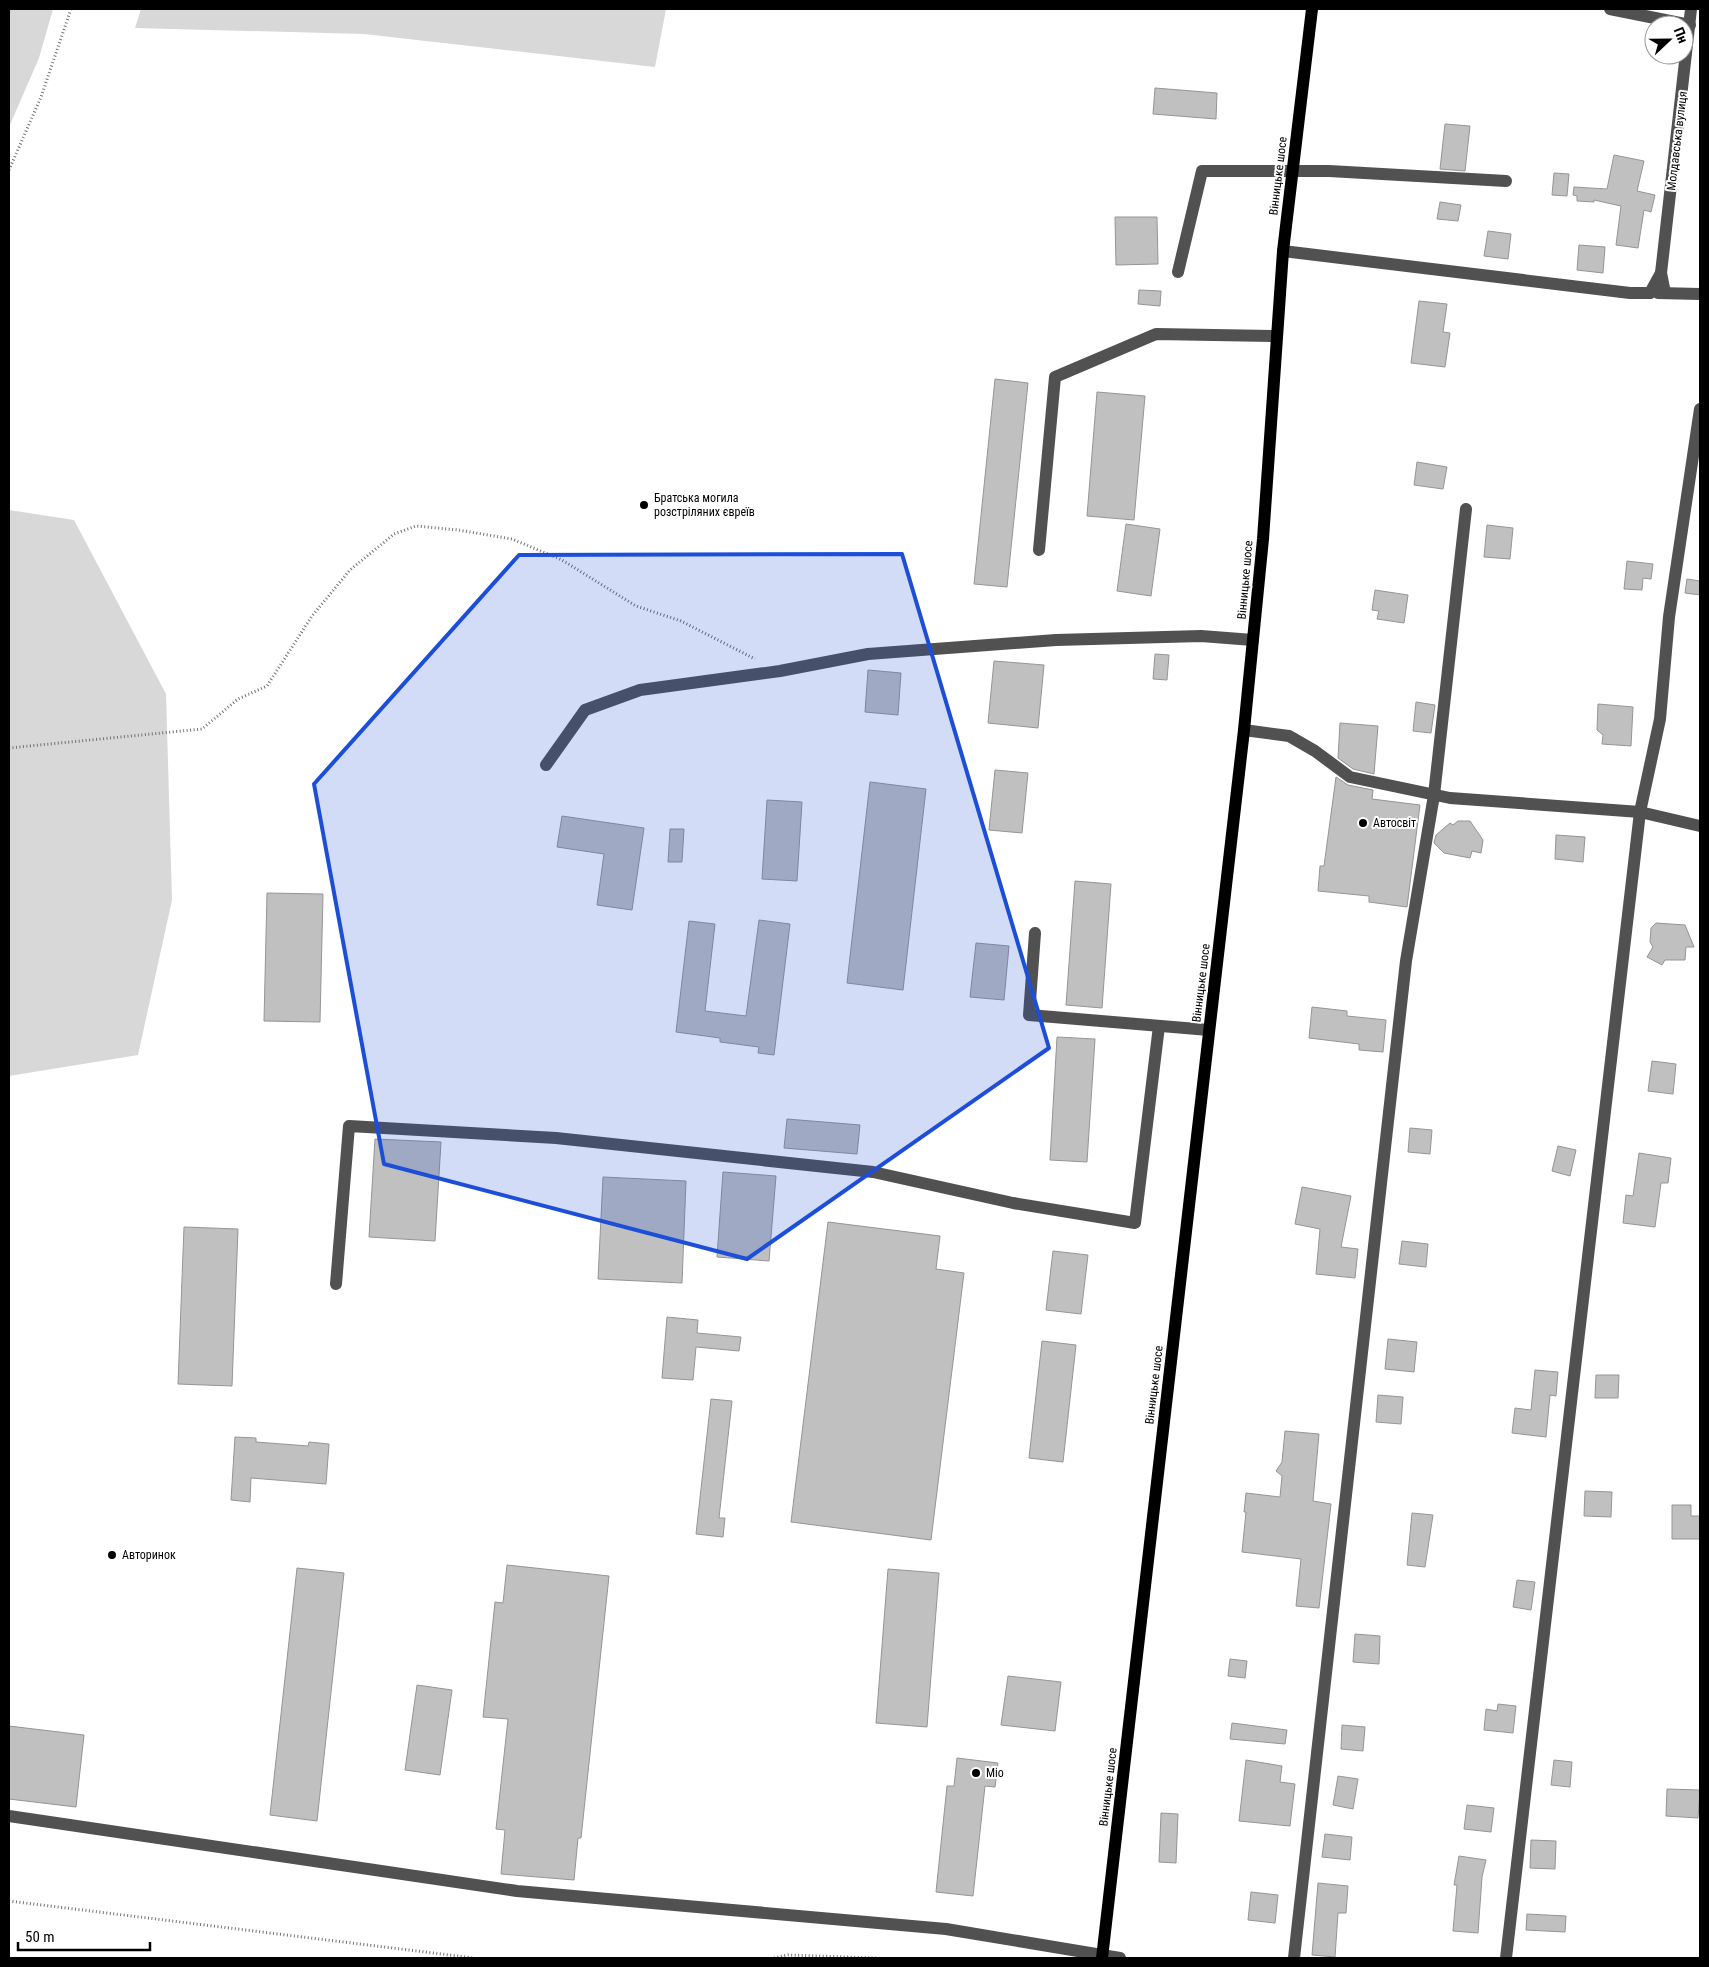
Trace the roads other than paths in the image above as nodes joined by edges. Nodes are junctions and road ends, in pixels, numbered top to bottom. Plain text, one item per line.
1 (1312, 9) edge
2 (1610, 9) edge
3 (1644, 16) edge
4 (1685, 65) edge
5 (1293, 170) junction
6 (1506, 181) dead end
7 (1283, 251) junction
8 (1178, 272) dead end
9 (1661, 273) junction
10 (1650, 293) junction
11 (1665, 293) junction
12 (1700, 294) edge
13 (1277, 336) junction
14 (1700, 409) edge
15 (1466, 509) dead end
16 (1039, 550) dead end
17 (1253, 640) junction
18 (1244, 730) junction
19 (546, 765) dead end
20 (1434, 795) junction
21 (1640, 812) junction
22 (1700, 826) edge
23 (1035, 933) dead end
24 (1159, 1026) junction
25 (1209, 1030) junction
26 (336, 1284) dead end
27 (9, 1816) edge
28 (1070, 1954) edge
29 (1103, 1956) edge
30 (1120, 1958) edge
31 (1294, 1958) edge
32 (1506, 1958) edge

1 - 5 main road, Вінницьке шосе
2 - 3 street
4 - 9 street, Молдавська вулиця
5 - 6 street
5 - 7 main road, Вінницьке шосе
5 - 8 street
7 - 10 street
7 - 13 main road, Вінницьке шосе
9 - 10 street
9 - 11 street
10 - 11 street
11 - 12 street
13 - 16 street
13 - 17 main road, Вінницьке шосе
14 - 21 street
15 - 20 street
17 - 18 main road, Вінницьке шосе
17 - 19 street
18 - 20 street
18 - 25 main road, Вінницьке шосе
20 - 21 street
20 - 31 street
21 - 22 street
21 - 32 street
23 - 24 street
24 - 25 street
24 - 26 street
25 - 29 main road, Вінницьке шосе
27 - 28 street
28 - 29 street
29 - 30 street

